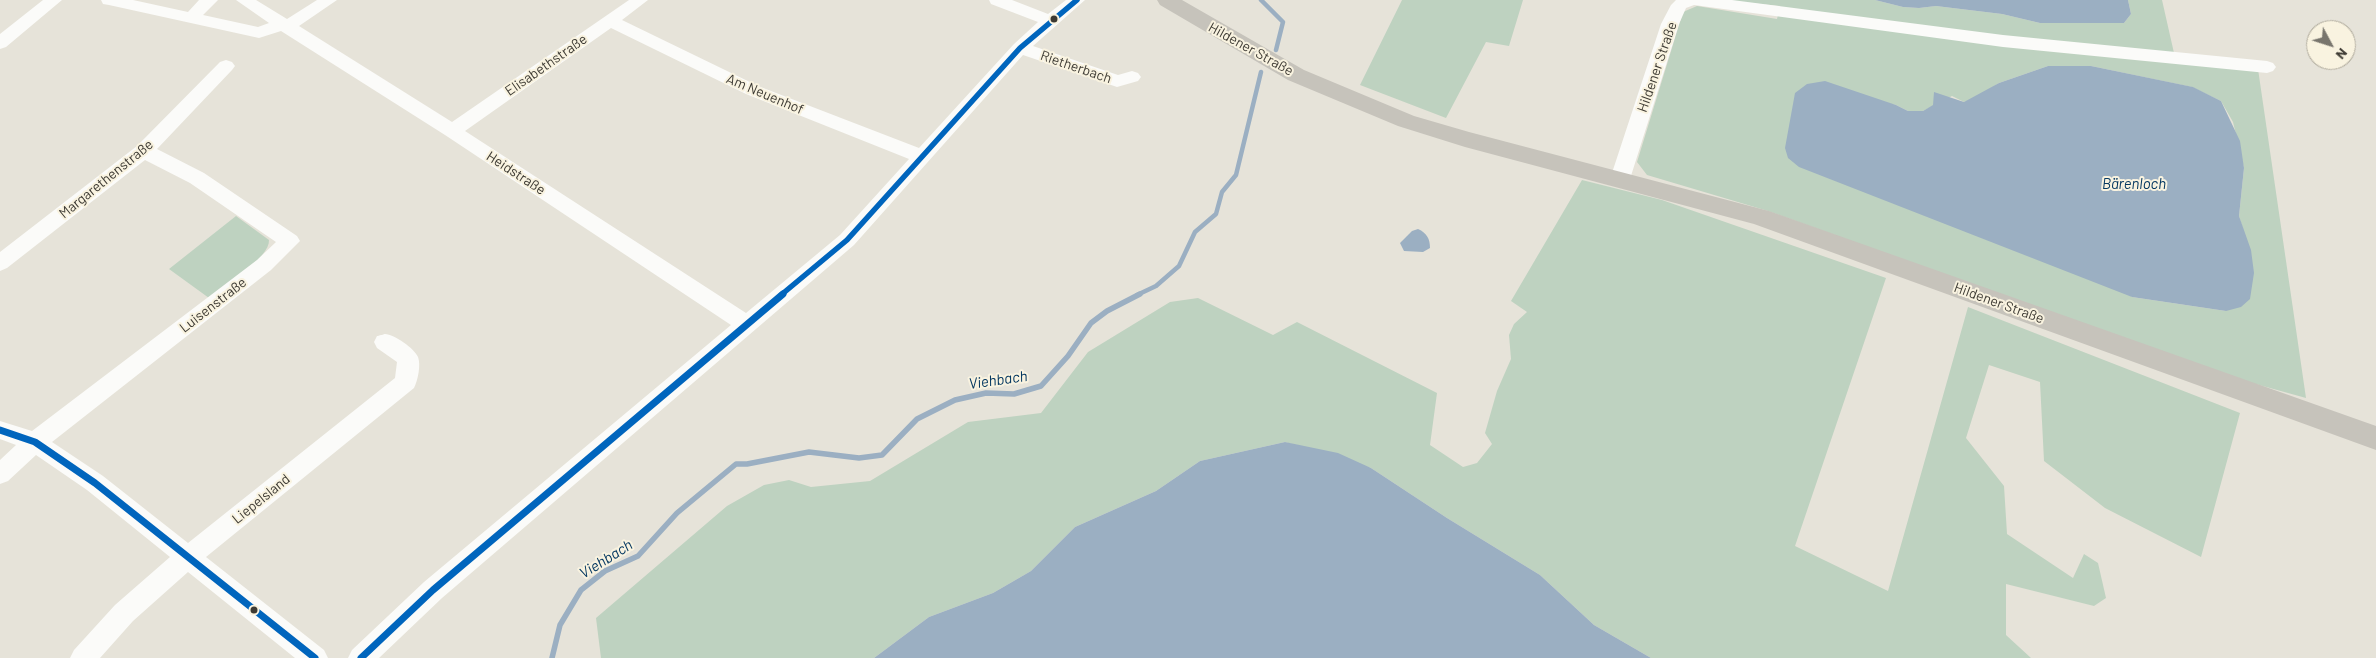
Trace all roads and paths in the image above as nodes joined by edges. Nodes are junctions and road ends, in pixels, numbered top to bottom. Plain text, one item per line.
1 (54, 0) edge
2 (109, 0) edge
3 (210, 0) edge
4 (244, 0) edge
5 (329, 0) edge
6 (640, 0) edge
7 (996, 0) edge
8 (1077, 0) edge
9 (1166, 1) edge
10 (194, 17) junction
11 (610, 21) junction
12 (1050, 21) junction
13 (285, 25) junction
14 (0, 43) edge
15 (1020, 48) junction
16 (226, 66) dead end
17 (2267, 67) dead end
18 (1132, 77) dead end
19 (452, 131) junction
20 (144, 151) junction
21 (924, 157) junction
22 (1620, 179) junction
23 (0, 263) edge
24 (747, 325) junction
25 (385, 342) dead end
26 (0, 430) edge
27 (2376, 438) edge
28 (35, 442) junction
29 (0, 474) edge
30 (188, 558) junction
31 (83, 658) edge
32 (315, 658) edge
33 (360, 658) edge

1 - 14 street
2 - 10 street
3 - 10 street
4 - 13 street, Heidstraße
5 - 13 street
6 - 11 street, Elisabethstraße
7 - 12 street
8 - 12 street, Rietherbach
9 - 22 main road, Hildener Straße
10 - 13 street
11 - 19 street, Elisabethstraße
11 - 21 street, Am Neuenhof
12 - 15 street, Rietherbach
13 - 19 street, Heidstraße
15 - 18 street, Rietherbach
15 - 21 street, Rietherbach
16 - 20 street, Margarethenstraße
17 - 22 street, Hildener Straße
19 - 24 street, Heidstraße
20 - 23 street, Margarethenstraße
20 - 28 street, Luisenstraße
21 - 24 street, Rietherbach
22 - 27 main road, Hildener Straße
24 - 33 street, Rietherbach
25 - 30 street, Liepelsland
26 - 28 street
28 - 29 street, Luisenstraße
28 - 30 street
30 - 31 street, Liepelsland
30 - 32 street

